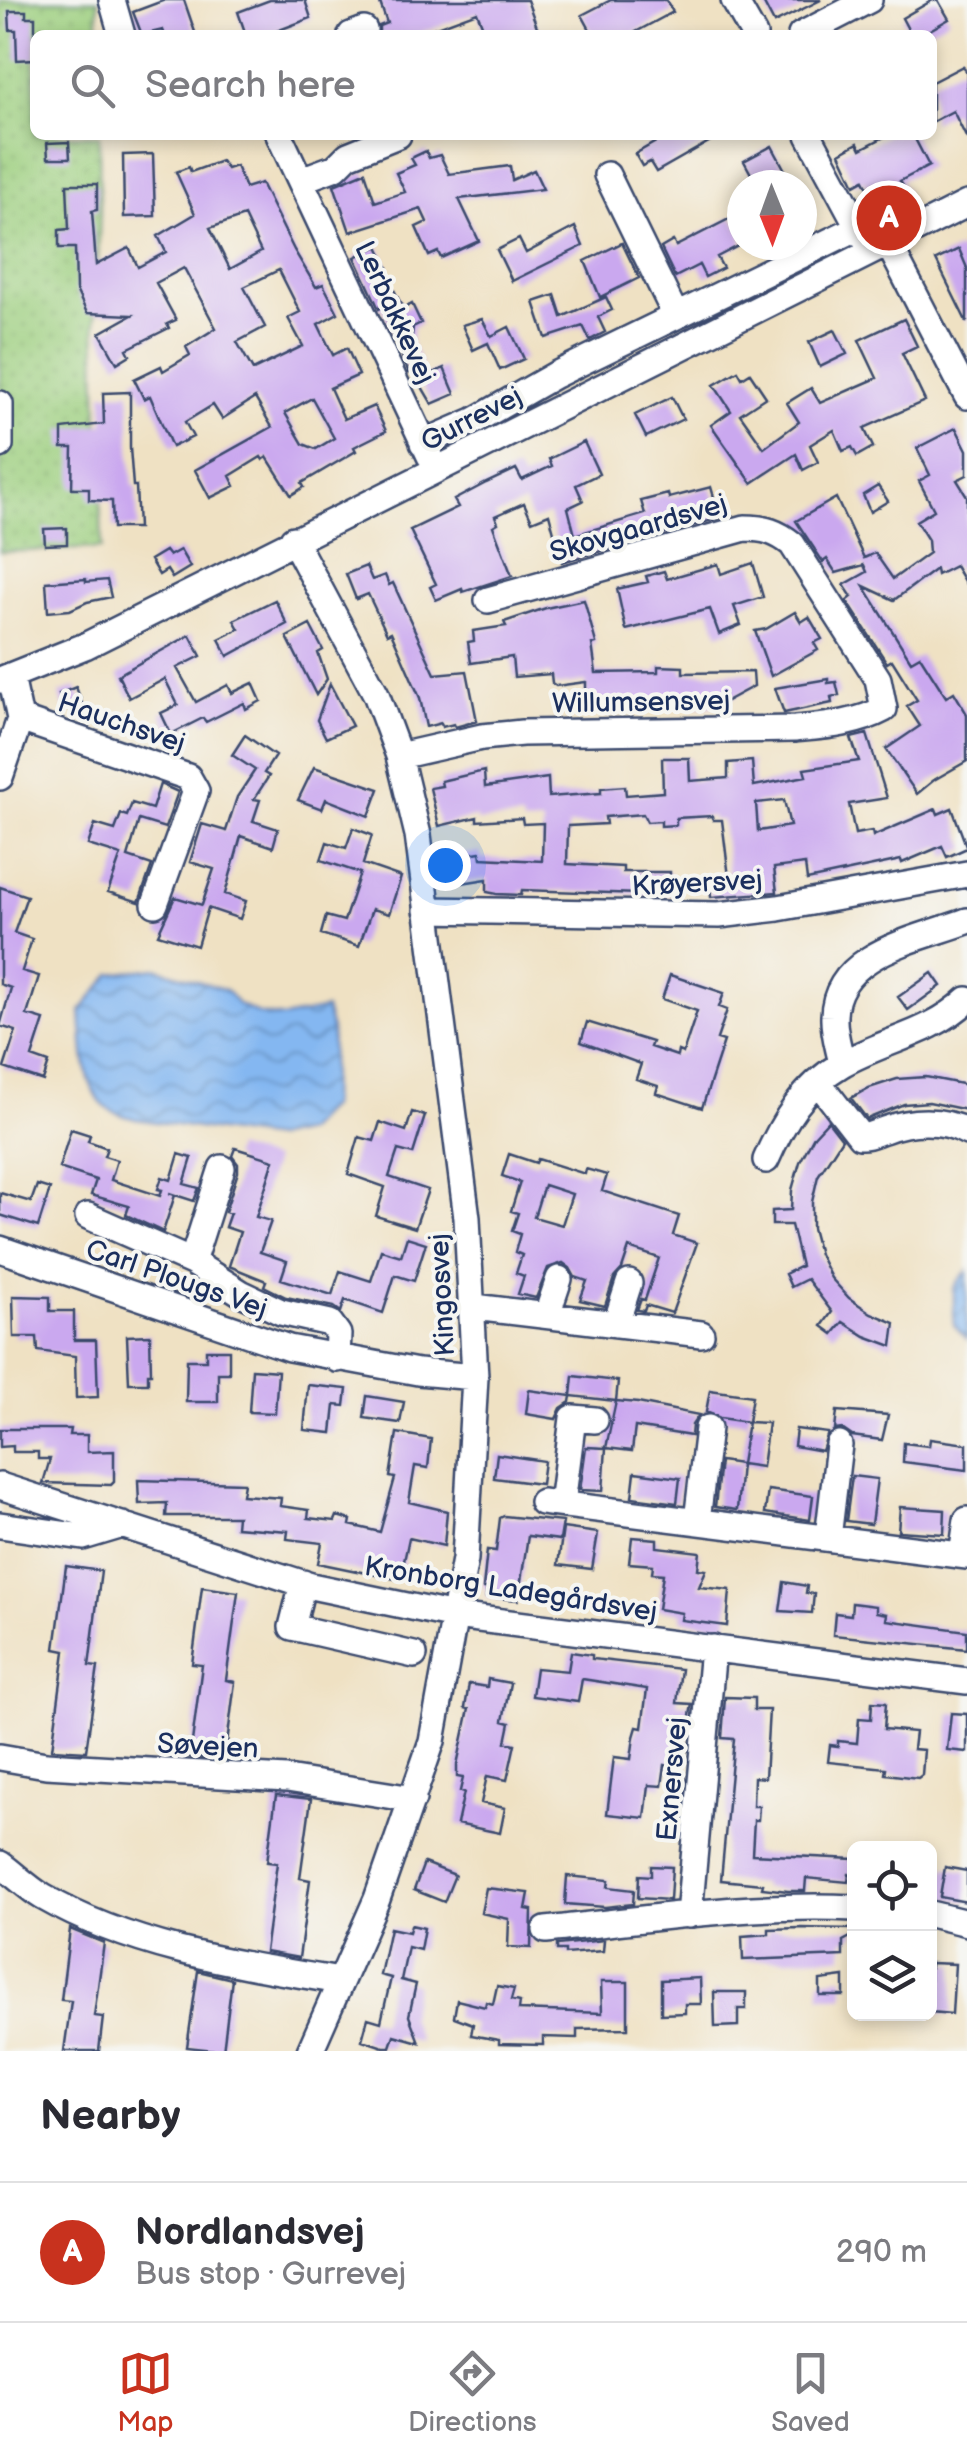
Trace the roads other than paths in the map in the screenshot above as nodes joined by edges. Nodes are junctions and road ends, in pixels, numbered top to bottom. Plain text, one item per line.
1 (112, 0) edge
2 (734, 0) edge
3 (869, 0) edge
4 (121, 30) edge
5 (751, 30) edge
6 (811, 30) edge
7 (289, 140) edge
8 (386, 140) edge
9 (812, 140) edge
10 (607, 174) dead end
11 (301, 180) junction
12 (967, 204) edge
13 (860, 227) junction
14 (880, 247) junction
15 (676, 316) junction
16 (967, 396) edge
17 (0, 404) edge
18 (423, 442) junction
19 (0, 445) edge
20 (436, 469) junction
21 (293, 539) junction
22 (488, 600) dead end
23 (5, 678) edge
24 (884, 709) joint
25 (20, 720) junction
26 (399, 756) junction
27 (0, 777) edge
28 (967, 874) edge
29 (155, 904) dead end
30 (426, 910) junction
31 (967, 921) edge
32 (967, 1000) edge
33 (842, 1064) junction
34 (818, 1082) junction
35 (967, 1132) edge
36 (766, 1160) dead end
37 (222, 1168) dead end
38 (88, 1216) dead end
39 (0, 1249) edge
40 (192, 1262) junction
41 (559, 1280) dead end
42 (629, 1283) dead end
43 (474, 1307) junction
44 (547, 1316) junction
45 (616, 1324) junction
46 (702, 1334) dead end
47 (336, 1359) junction
48 (475, 1377) junction
49 (595, 1420) dead end
50 (708, 1428) dead end
51 (839, 1446) dead end
52 (0, 1486) edge
53 (967, 1520) edge
54 (696, 1522) junction
55 (0, 1525) edge
56 (123, 1525) junction
57 (828, 1538) junction
58 (965, 1555) edge
59 (302, 1583) junction
60 (455, 1616) junction
61 (713, 1648) junction
62 (414, 1655) dead end
63 (967, 1681) edge
64 (0, 1757) edge
65 (413, 1799) junction
66 (0, 1864) edge
67 (847, 1908) edge
68 (689, 1915) junction
69 (937, 1916) edge
70 (967, 1923) edge
71 (546, 1930) dead end
72 (340, 1981) junction
73 (310, 2051) edge

1 - 4 street
2 - 5 street
3 - 6 street
7 - 11 street, Lerbakkevej
8 - 11 street
9 - 13 street
10 - 15 street
11 - 18 street, Lerbakkevej
12 - 14 street, Gurrevej
13 - 14 street
13 - 15 street, Gurrevej
14 - 16 street
14 - 20 street, Gurrevej
15 - 18 street, Gurrevej
17 - 19 street
18 - 20 street, Lerbakkevej
20 - 21 street, Gurrevej
21 - 23 street, Gurrevej
21 - 26 street, Kingosvej
22 - 24 street, Skovgaardsvej
23 - 25 street
24 - 26 street, Willumsensvej
25 - 27 street
25 - 29 street, Hauchsvej
26 - 30 street, Kingosvej
28 - 30 street, Krøyersvej
30 - 43 street, Kingosvej
31 - 33 street
32 - 33 street
33 - 34 street
34 - 35 street
34 - 36 street
37 - 40 street, Carl Plougs Vej
38 - 40 street, Carl Plougs Vej
39 - 47 street, Carl Plougs Vej
40 - 47 street, Carl Plougs Vej
41 - 44 street
42 - 45 street
43 - 44 street
43 - 48 street, Kingosvej
44 - 45 street
45 - 46 street
47 - 48 street, Carl Plougs Vej
48 - 60 street, Kingosvej
49 - 54 street
50 - 54 street
51 - 57 street
52 - 56 street, Kronborg Ladegårdsvej
53 - 58 street
54 - 57 street
55 - 56 street
56 - 59 street, Kronborg Ladegårdsvej
57 - 58 street
59 - 60 street, Kronborg Ladegårdsvej
59 - 62 street
60 - 61 street, Kronborg Ladegårdsvej
60 - 65 street, Kingosvej
61 - 63 street, Kronborg Ladegårdsvej
61 - 68 street, Exnersvej
64 - 65 street, Søvejen
65 - 72 street, Kingosvej
66 - 72 street
67 - 68 street
68 - 71 street
69 - 70 street
72 - 73 street, Kingosvej

